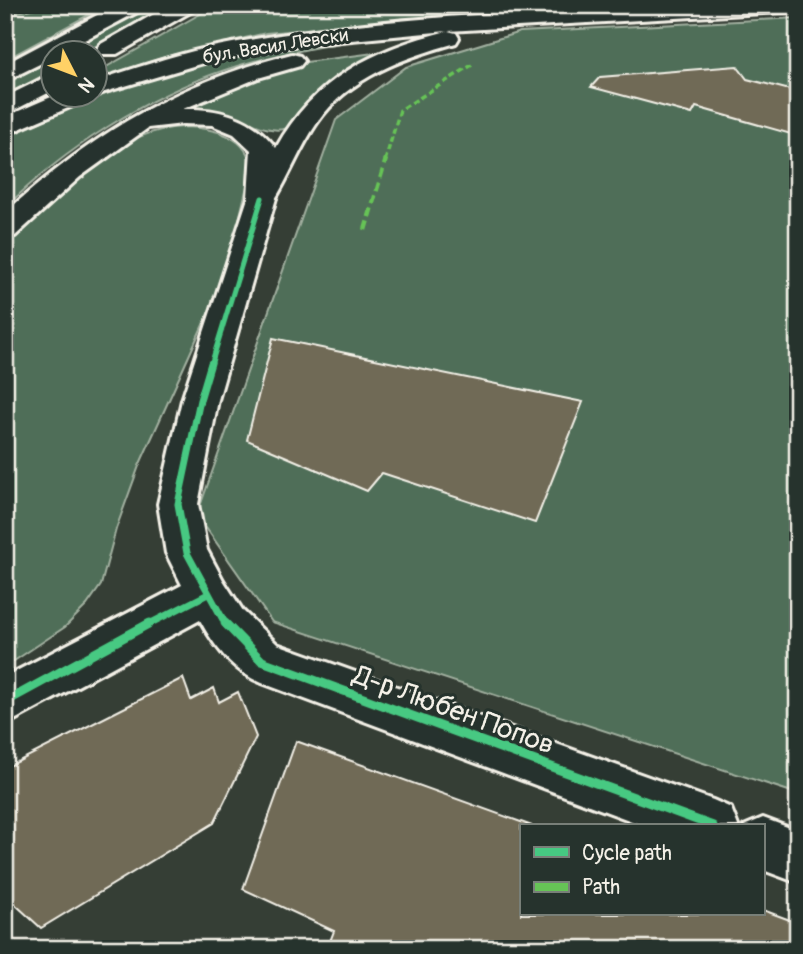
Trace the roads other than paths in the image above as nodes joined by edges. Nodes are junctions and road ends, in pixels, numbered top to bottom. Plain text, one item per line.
1 (133, 5) edge
2 (186, 5) edge
3 (796, 5) edge
4 (555, 17) junction
5 (500, 20) junction
6 (108, 49) edge
7 (5, 74) edge
8 (108, 85) edge
9 (38, 88) edge
10 (5, 108) edge
11 (48, 108) edge
12 (5, 127) edge
13 (121, 132) junction
14 (262, 198) junction
15 (5, 229) edge
16 (208, 594) junction
17 (5, 702) edge
18 (708, 824) edge
19 (764, 844) edge
20 (798, 857) edge

1 - 7 main road
2 - 6 main road
3 - 4 main road, бул. Васил Левски
4 - 5 main road, бул. Васил Левски
4 - 14 main road
5 - 8 main road, бул. Васил Левски
5 - 13 main road
9 - 10 main road
11 - 12 main road
13 - 14 main road
13 - 15 main road
14 - 16 main road, Д-р Любен Попов
16 - 17 main road
16 - 18 main road, Д-р Любен Попов
19 - 20 main road

